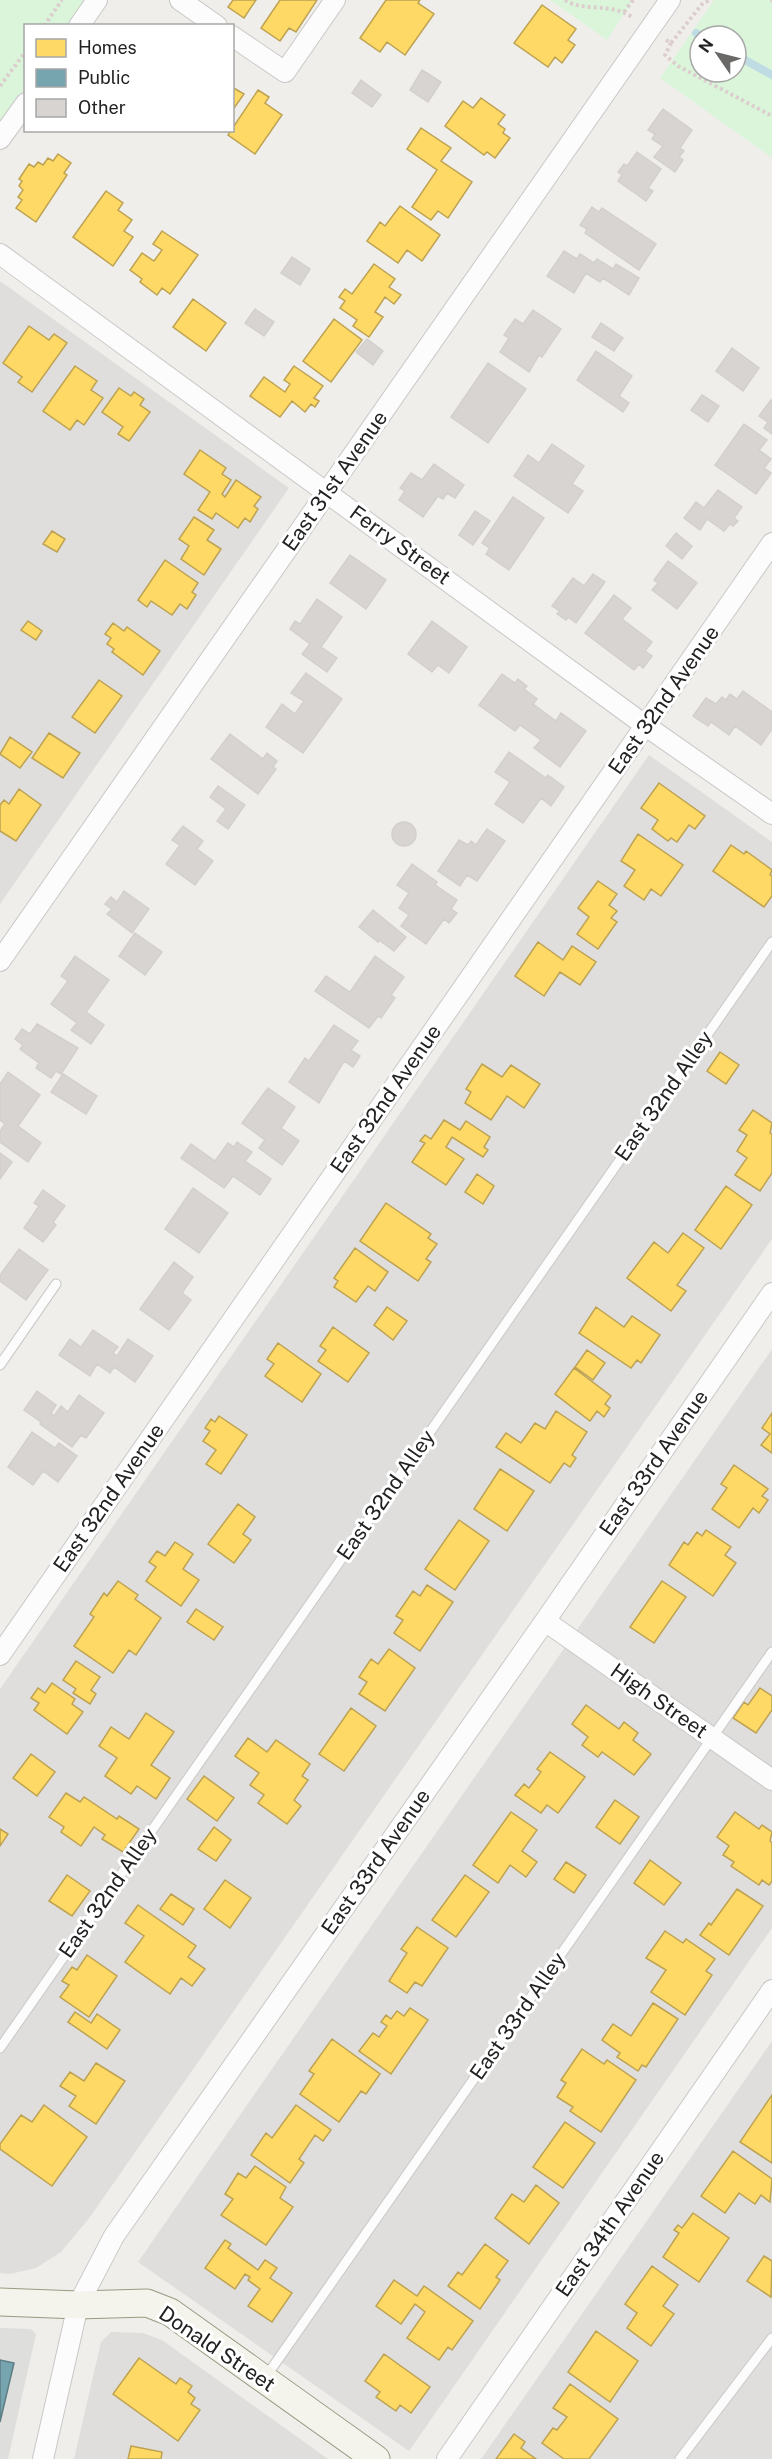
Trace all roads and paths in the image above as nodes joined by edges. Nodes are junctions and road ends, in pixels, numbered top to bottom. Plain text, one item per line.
1 (62, 0) edge
2 (97, 0) edge
3 (180, 0) edge
4 (335, 0) edge
5 (633, 0) edge
6 (670, 0) edge
7 (624, 12) dead end
8 (45, 24) edge
9 (80, 24) edge
10 (214, 24) edge
11 (234, 37) edge
12 (671, 43) dead end
13 (24, 54) edge
14 (0, 86) edge
15 (24, 105) edge
16 (772, 116) edge
17 (0, 139) edge
18 (0, 254) edge
19 (327, 492) junction
20 (772, 543) edge
21 (646, 726) junction
22 (772, 814) edge
23 (772, 942) edge
24 (0, 961) edge
25 (56, 1284) dead end
26 (772, 1293) edge
27 (0, 1365) edge
28 (545, 1622) junction
29 (772, 1652) edge
30 (0, 1655) edge
31 (712, 1738) junction
32 (772, 1780) edge
33 (772, 1990) edge
34 (0, 2048) edge
35 (0, 2302) edge
36 (78, 2305) junction
37 (772, 2338) edge
38 (264, 2379) junction
39 (43, 2459) edge
40 (376, 2459) edge
41 (447, 2459) edge
42 (681, 2459) edge

1 - 8 path
2 - 9 street
3 - 10 street
4 - 11 street
5 - 7 path
6 - 19 street, East 31st Avenue
12 - 16 path
13 - 14 path
15 - 17 street
18 - 19 street, Ferry Street
19 - 21 street, Ferry Street
19 - 24 street, East 31st Avenue
20 - 21 street, East 32nd Avenue
21 - 22 street, Ferry Street
21 - 30 street, East 32nd Avenue
23 - 34 lane, East 32nd Alley
25 - 27 lane
26 - 28 street, East 33rd Avenue
28 - 31 street, High Street
28 - 36 street, East 33rd Avenue
29 - 31 lane, East 33rd Alley
31 - 32 street, High Street
31 - 38 lane, East 33rd Alley
33 - 41 street, East 34th Avenue
35 - 36 street, Donald Street
36 - 38 street, Donald Street
36 - 39 street, East 33rd Avenue
37 - 42 lane
38 - 40 street, Donald Street

